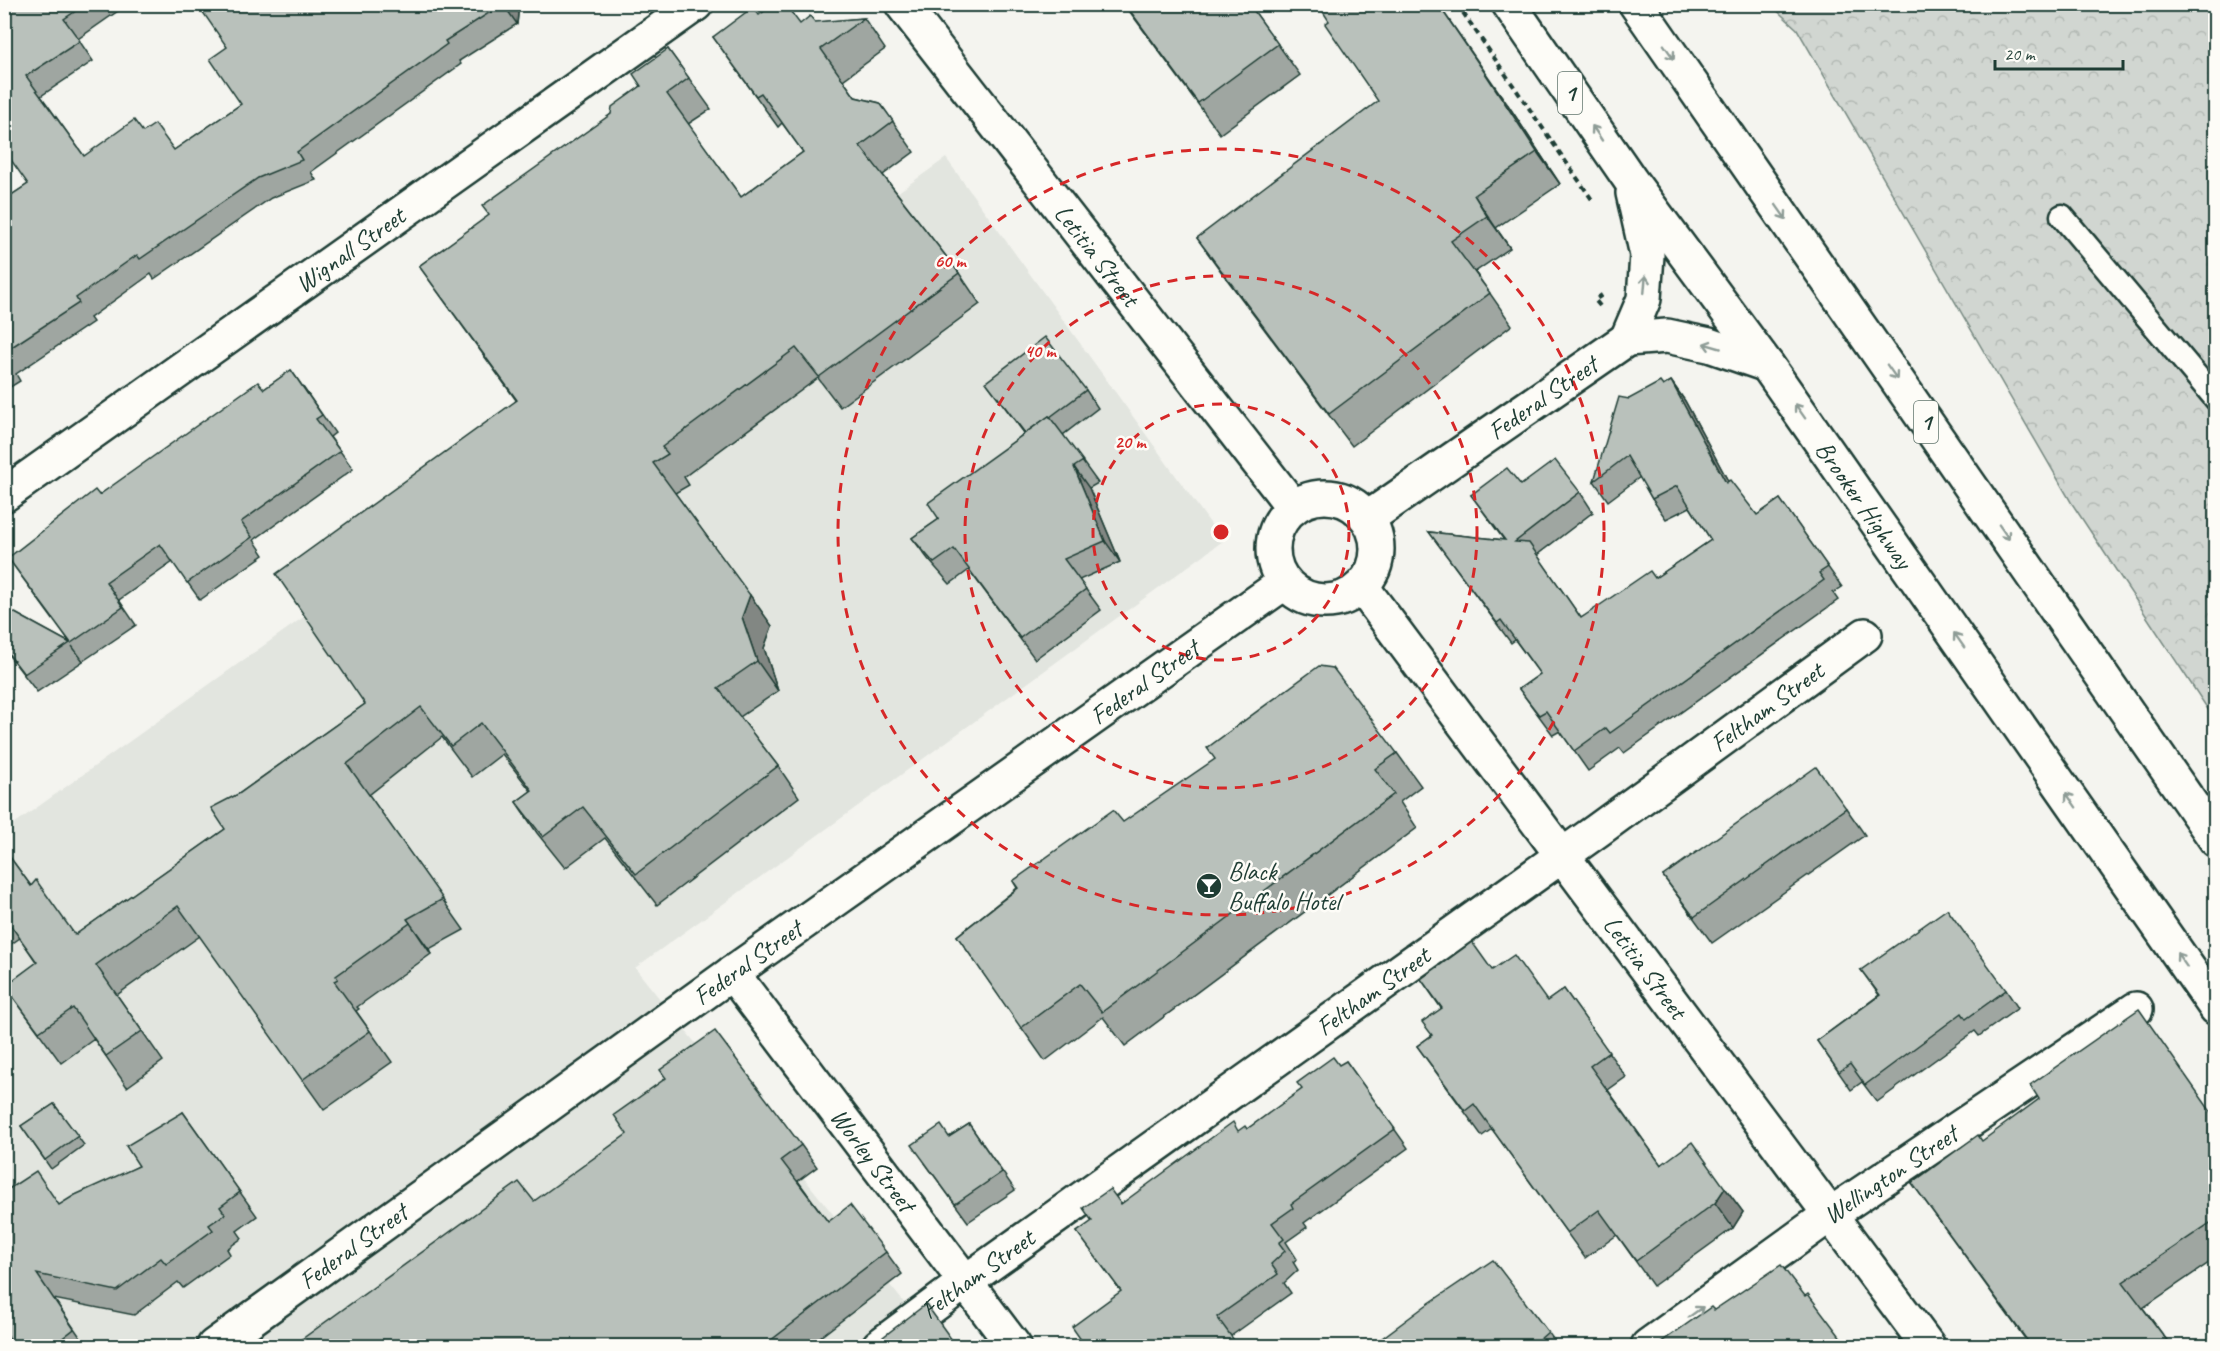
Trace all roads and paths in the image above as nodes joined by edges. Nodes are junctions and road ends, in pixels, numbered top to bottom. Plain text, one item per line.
1 (696, 4) edge
2 (902, 4) edge
3 (1457, 4) edge
4 (1509, 4) edge
5 (1636, 4) edge
6 (1630, 181) junction
7 (1600, 211) dead end
8 (2062, 216) dead end
9 (1608, 290) dead end
10 (1627, 339) junction
11 (1767, 365) junction
12 (2216, 399) edge
13 (4, 495) edge
14 (1293, 507) junction
15 (1368, 518) junction
16 (1284, 583) junction
17 (1362, 587) junction
18 (1864, 634) dead end
19 (2216, 840) edge
20 (1563, 855) junction
21 (732, 972) junction
22 (2216, 1008) edge
23 (2136, 1009) edge
24 (1828, 1216) junction
25 (965, 1282) junction
26 (214, 1347) edge
27 (879, 1347) edge
28 (1014, 1347) edge
29 (1648, 1347) edge
30 (1928, 1347) edge

1 - 13 main road, Wignall Street
2 - 14 main road, Letitia Street
3 - 7 path
6 -> 4 main road, Brooker Highway / 1
5 -> 19 main road, 1
10 -> 6 main road
6 - 11 main road, Brooker Highway / 1
8 - 12 lane
9 - 10 path
11 -> 10 main road
10 - 15 main road, Federal Street
22 -> 11 main road, Brooker Highway / 1
14 - 15 main road
14 - 16 main road
15 - 17 main road
16 - 17 main road
16 - 21 main road, Federal Street
17 - 20 main road, Letitia Street
18 - 20 main road, Feltham Street
20 - 24 main road, Letitia Street
20 - 25 main road, Feltham Street
21 - 25 main road, Worley Street
21 - 26 main road, Federal Street
23 - 24 main road, Wellington Street
29 -> 24 main road, Wellington Street
24 - 30 main road, Letitia Street
25 - 27 main road, Feltham Street
25 - 28 main road, Worley Street

